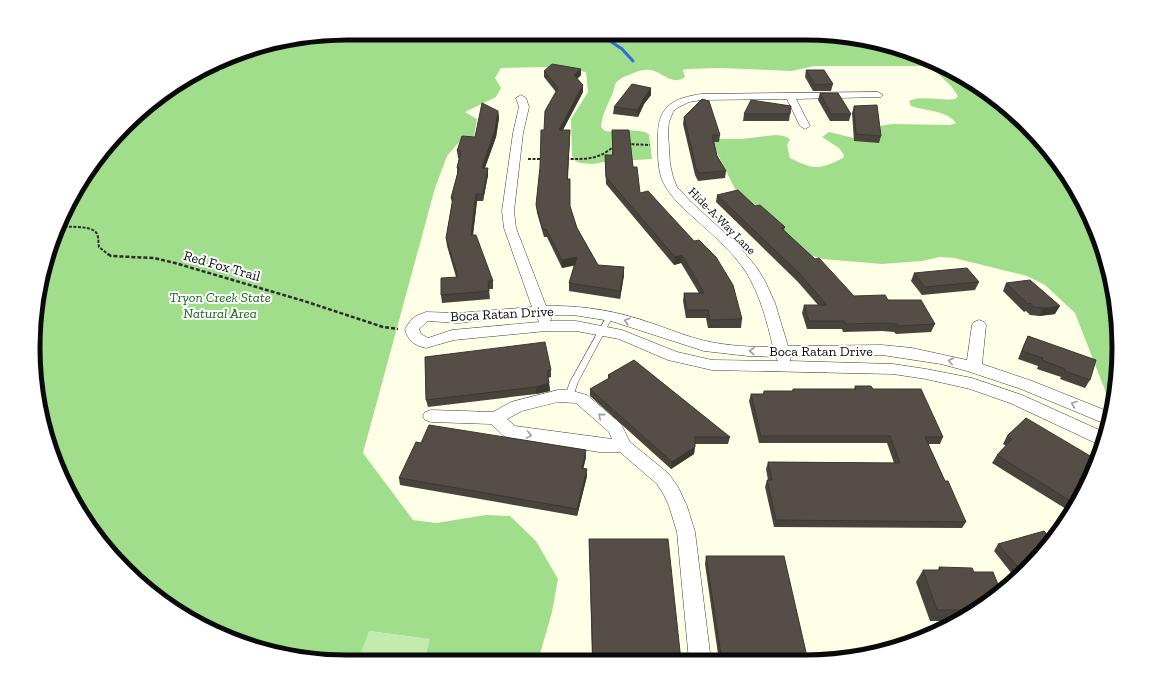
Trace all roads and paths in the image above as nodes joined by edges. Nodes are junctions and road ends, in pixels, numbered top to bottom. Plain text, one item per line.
1 (878, 95) dead end
2 (790, 96) junction
3 (521, 98) dead end
4 (806, 126) dead end
5 (622, 144) edge
6 (618, 145) edge
7 (663, 145) junction
8 (515, 159) junction
9 (547, 159) edge
10 (562, 159) edge
11 (64, 227) edge
12 (610, 316) junction
13 (543, 318) junction
14 (979, 325) dead end
15 (412, 329) junction
16 (602, 330) junction
17 (782, 351) junction
18 (974, 367) junction
19 (786, 368) junction
20 (569, 396) junction
21 (431, 416) dead end
22 (1104, 417) edge
23 (495, 418) junction
24 (1099, 438) edge
25 (624, 446) junction
26 (699, 655) edge

1 - 2 street, Hide-A-Way Lane
2 - 4 street
2 - 7 street, Hide-A-Way Lane
3 - 8 street
5 - 7 path
6 - 10 path
7 - 17 street, Hide-A-Way Lane
8 - 9 path
8 - 13 street
11 - 15 path, Red Fox Trail
12 - 13 street, Boca Ratan Drive
12 - 16 lane
17 -> 12 street, Boca Ratan Drive
13 - 15 street, Boca Ratan Drive
13 - 15 street, Boca Ratan Drive
13 - 16 street, Boca Ratan Drive
14 - 18 street
16 - 19 street, Boca Ratan Drive
16 - 20 lane
18 -> 17 street, Boca Ratan Drive
17 - 19 street, Hide-A-Way Lane
22 -> 18 street, Boca Ratan Drive
19 - 24 street, Boca Ratan Drive
20 - 23 street
25 -> 20 street
21 - 23 street
23 -> 25 street
25 - 26 street

